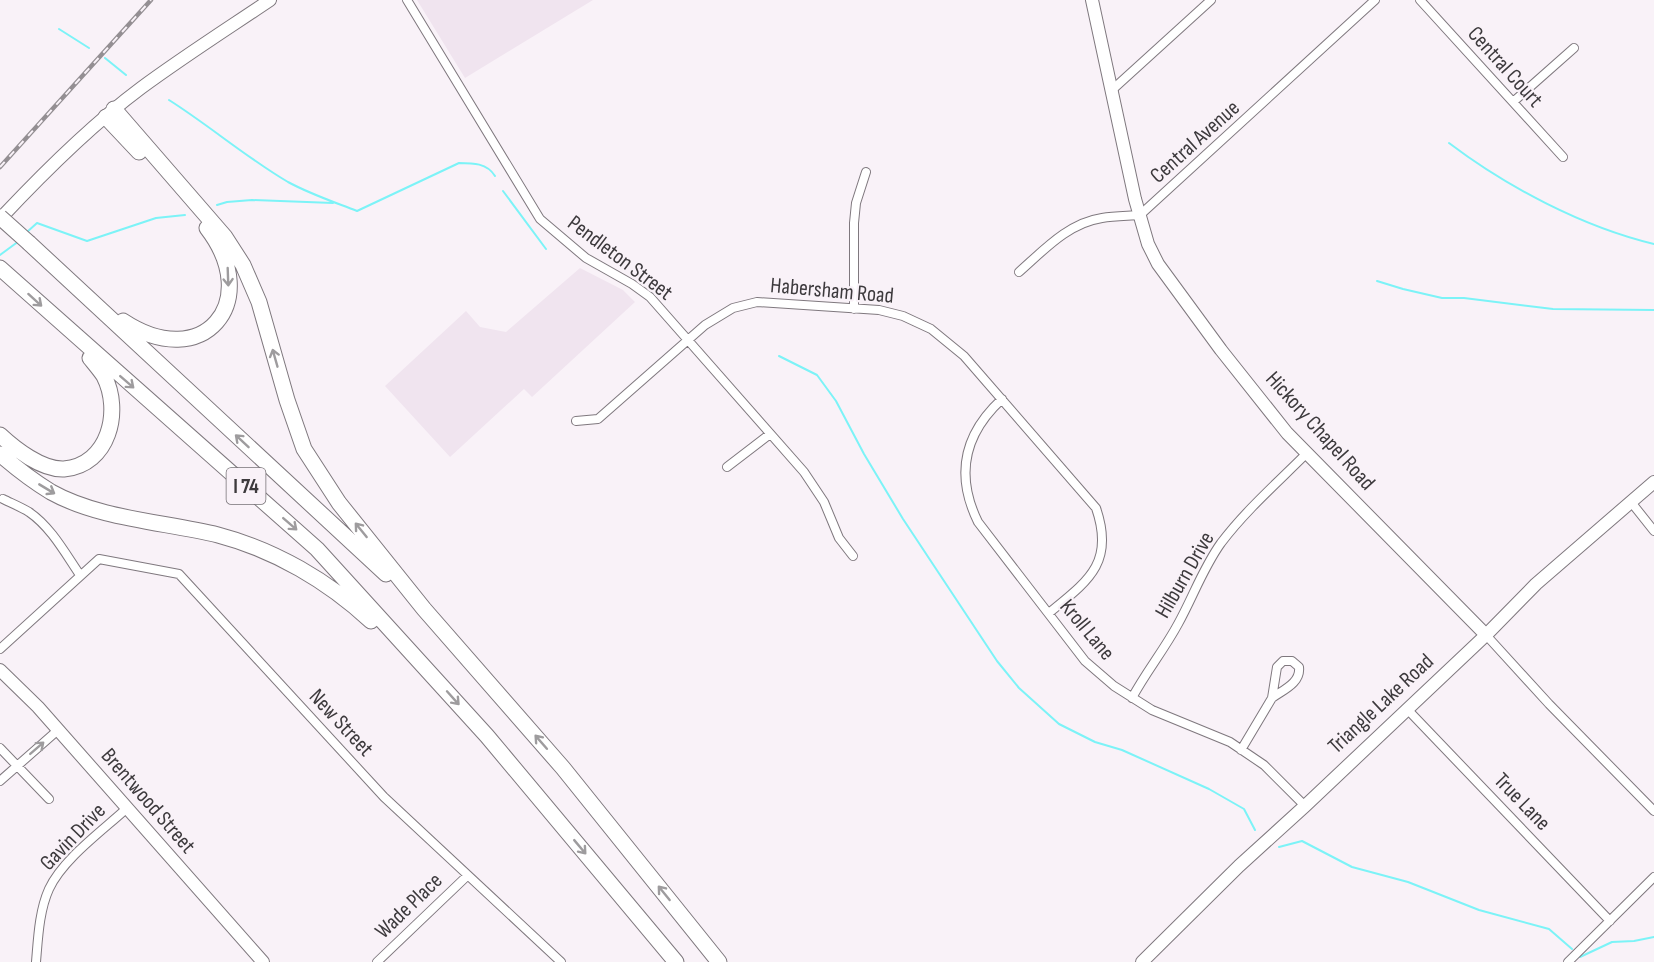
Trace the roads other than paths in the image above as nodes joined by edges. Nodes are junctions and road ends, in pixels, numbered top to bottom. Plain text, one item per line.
1 (270, 0) edge
2 (407, 0) edge
3 (1092, 0) edge
4 (1211, 0) edge
5 (1375, 0) edge
6 (1420, 0) edge
7 (1574, 48) dead end
8 (1112, 90) junction
9 (1513, 102) junction
10 (110, 113) junction
11 (1563, 158) dead end
12 (866, 172) dead end
13 (1140, 215) junction
14 (0, 218) edge
15 (2, 269) edge
16 (1019, 272) dead end
17 (92, 301) junction
18 (854, 309) junction
19 (68, 329) junction
20 (689, 340) junction
21 (1002, 399) junction
22 (576, 421) dead end
23 (770, 434) junction
24 (0, 435) edge
25 (1306, 453) junction
26 (0, 454) edge
27 (727, 467) dead end
28 (1654, 482) edge
29 (3, 499) dead end
30 (1631, 502) junction
31 (1654, 531) edge
32 (853, 556) dead end
33 (80, 574) junction
34 (424, 609) junction
35 (1049, 613) junction
36 (1486, 634) junction
37 (0, 649) edge
38 (414, 654) junction
39 (0, 670) edge
40 (1132, 698) junction
41 (1272, 698) dead end
42 (1407, 709) junction
43 (58, 729) junction
44 (0, 748) edge
45 (1241, 750) junction
46 (16, 766) junction
47 (0, 781) edge
48 (49, 799) dead end
49 (1305, 806) junction
50 (126, 809) junction
51 (1654, 811) edge
52 (467, 876) junction
53 (1654, 877) edge
54 (1610, 921) junction
55 (645, 925) junction
56 (700, 939) junction
57 (258, 960) edge
58 (36, 962) edge
59 (377, 962) edge
60 (561, 962) edge
61 (666, 962) edge
62 (676, 962) edge
63 (719, 962) edge
64 (729, 962) edge
65 (1142, 962) edge
66 (1568, 962) edge

1 - 10 street
2 - 20 street, Pendleton Street
3 - 8 street, Hickory Chapel Road
4 - 8 street
5 - 13 street, Central Avenue
6 - 9 street, Central Court
7 - 9 street
8 - 13 street, Hickory Chapel Road
9 - 11 street, Central Court
10 - 14 street
10 -> 17 highway
34 -> 10 highway
12 - 18 street
13 - 16 street
13 - 25 street, Hickory Chapel Road
14 - 17 highway, I 74, bridge
15 -> 19 highway, I 74
34 -> 17 highway, I 74
18 - 20 street, Habersham Road
18 - 21 street, Habersham Road
19 - 24 highway
19 -> 38 highway, I 74
20 - 22 street, Habersham Road
20 - 23 street, Pendleton Street
21 - 35 street, Kroll Lane
21 - 35 street, Habersham Road
23 - 27 street
23 - 32 street, Pendleton Street
25 - 36 street, Hickory Chapel Road
25 - 40 street, Hilburn Drive
26 -> 38 highway
28 - 30 street, Triangle Lake Road
29 - 33 street
30 - 31 street
30 - 36 street, Triangle Lake Road
33 - 37 street, New Street
33 - 52 street, New Street
56 -> 34 highway, I 74
35 - 40 street, Kroll Lane
36 - 42 street, Triangle Lake Road
36 - 51 street, Hickory Chapel Road
38 -> 55 highway, I 74
39 - 43 street, Brentwood Street
40 - 45 street, Kroll Lane
41 - 45 street
42 - 49 street, Triangle Lake Road
42 - 54 street, True Lane
46 -> 43 street
43 - 50 street, Brentwood Street
44 - 46 street
45 - 49 street, Kroll Lane
46 - 47 street
46 - 48 street
49 - 65 street, Triangle Lake Road
50 - 57 street, Brentwood Street
50 - 58 street, Gavin Drive
52 - 59 street, Wade Place
52 - 60 street, New Street
53 - 54 street
54 - 66 street
55 - 61 highway
55 - 62 highway, I 74
56 - 63 highway, I 74
56 - 64 highway

